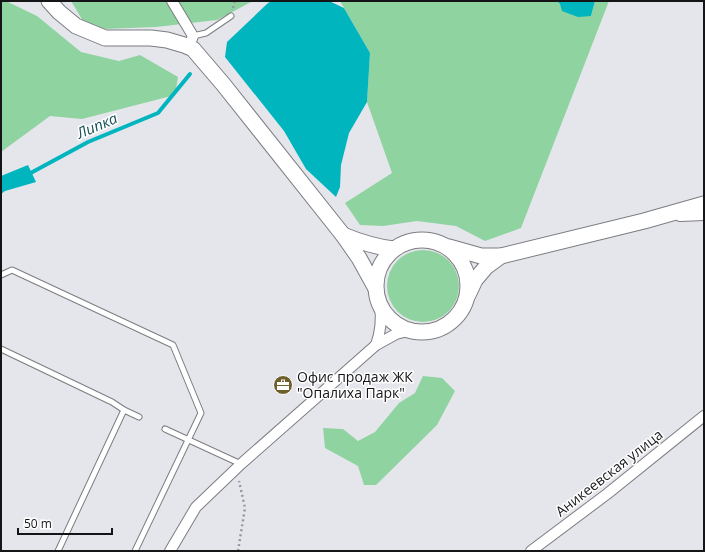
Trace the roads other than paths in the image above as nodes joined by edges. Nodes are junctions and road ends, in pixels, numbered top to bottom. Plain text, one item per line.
1 (49, 1) edge
2 (172, 1) edge
3 (231, 16) dead end
4 (191, 41) junction
5 (704, 204) edge
6 (704, 215) edge
7 (644, 221) junction
8 (343, 235) junction
9 (446, 247) junction
10 (394, 249) junction
11 (501, 256) junction
12 (1, 275) edge
13 (375, 287) junction
14 (467, 298) junction
15 (380, 306) junction
16 (408, 331) junction
17 (376, 345) junction
18 (1, 349) edge
19 (124, 410) junction
20 (704, 416) edge
21 (139, 417) dead end
22 (165, 429) dead end
23 (188, 440) junction
24 (239, 466) junction
25 (58, 551) edge
26 (135, 551) edge
27 (170, 551) edge
28 (531, 551) edge

1 - 4 street
2 - 4 street
3 - 4 lane
4 - 8 street
5 - 7 street
6 - 7 street
7 - 11 street
8 - 10 street
8 - 13 street
9 - 10 street
9 - 11 street
9 - 14 street
10 - 13 street
11 - 14 street
12 - 23 lane
13 - 15 street
14 - 16 street
15 - 16 street
15 - 17 street
16 - 17 street
17 - 24 street
18 - 19 lane
19 - 21 lane
19 - 25 lane
20 - 28 street, Аникеевская улица
22 - 23 lane
23 - 24 lane
23 - 26 lane
24 - 27 street

